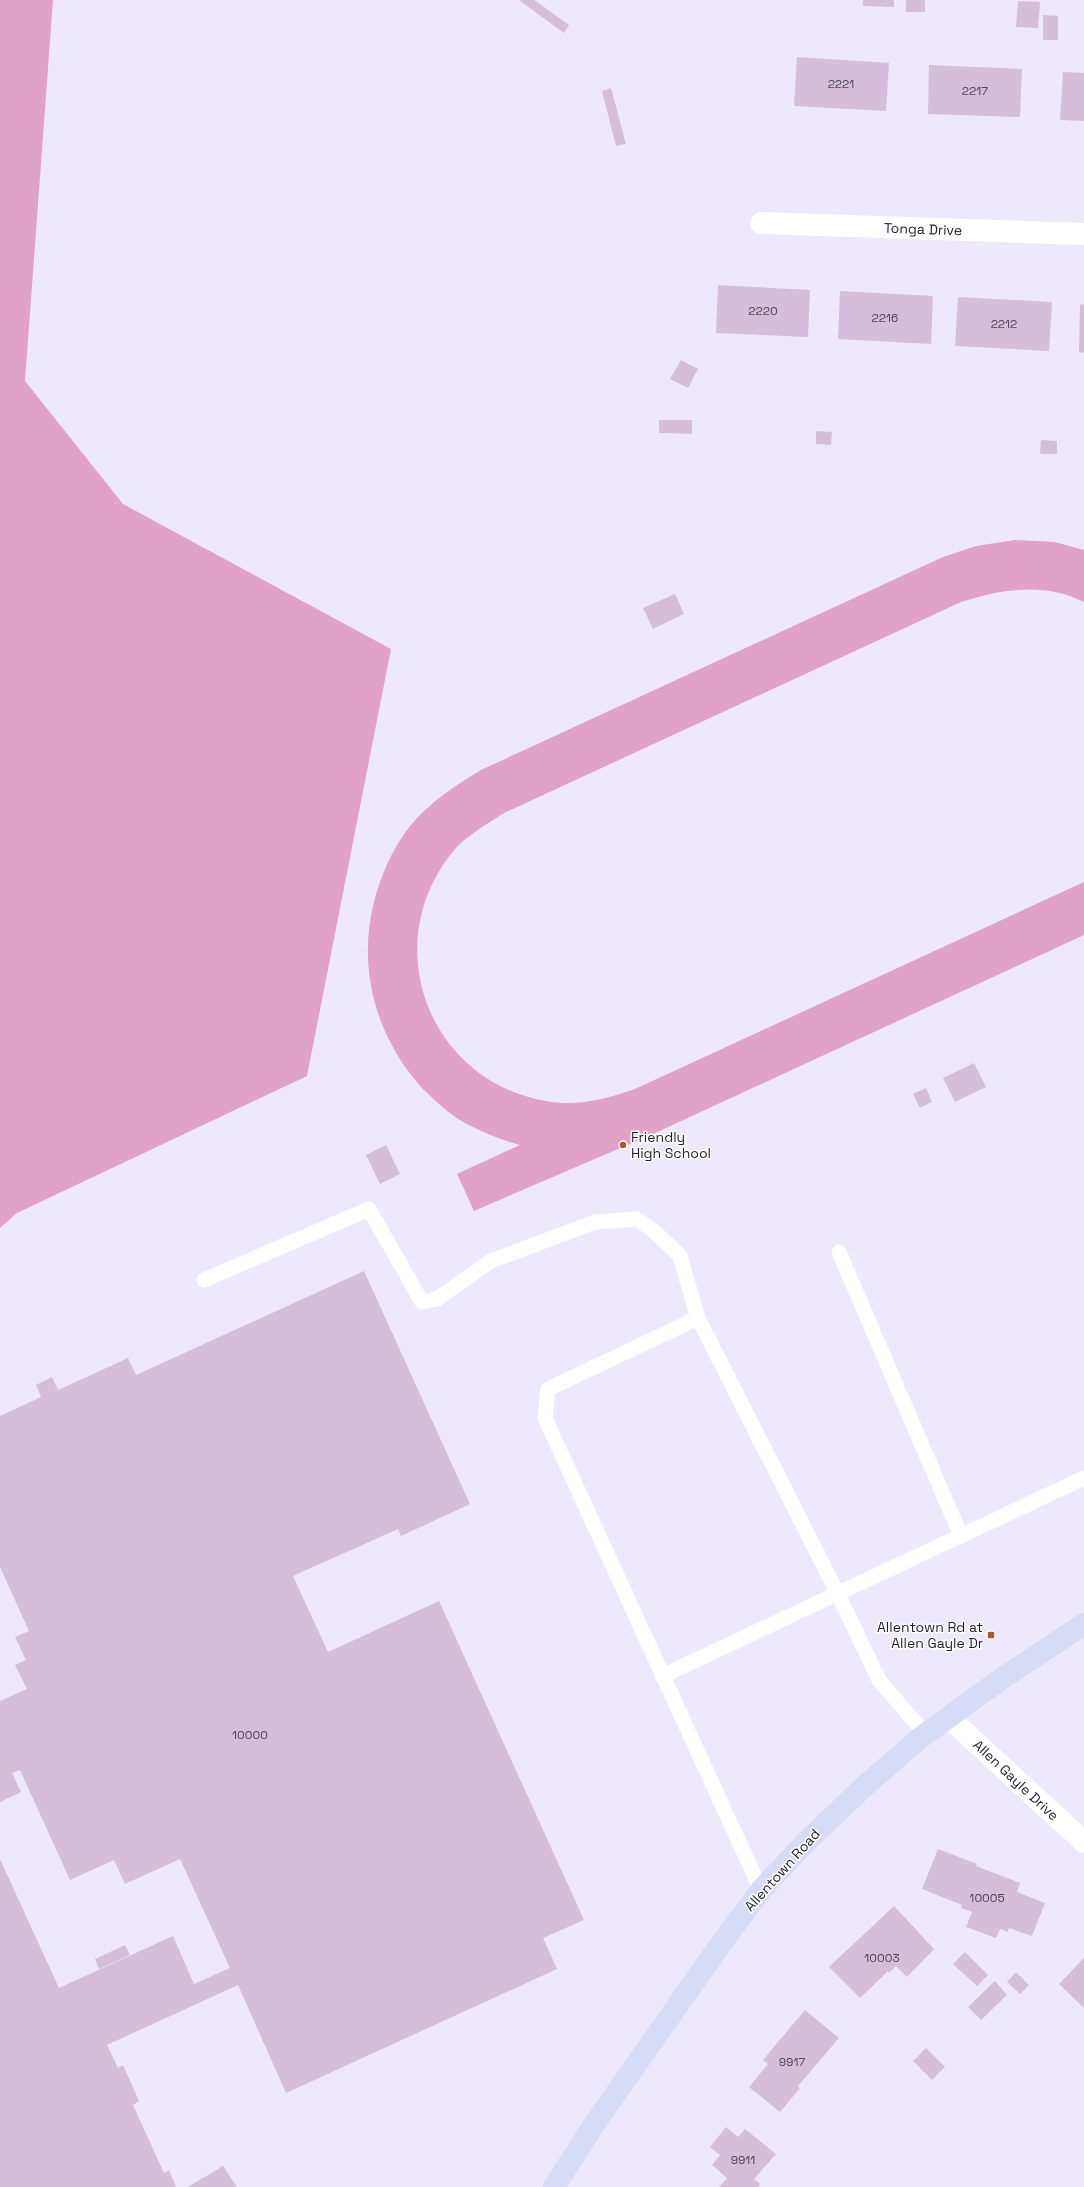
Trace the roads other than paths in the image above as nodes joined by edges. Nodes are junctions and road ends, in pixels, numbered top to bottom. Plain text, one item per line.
1 (761, 223) dead end
2 (1084, 234) edge
3 (839, 1252) dead end
4 (204, 1280) dead end
5 (698, 1318) junction
6 (1084, 1478) edge
7 (961, 1536) junction
8 (838, 1594) junction
9 (1084, 1624) edge
10 (662, 1676) junction
11 (948, 1717) junction
12 (925, 1734) junction
13 (1084, 1842) edge
14 (761, 1890) junction
15 (554, 2187) edge

1 - 2 street, Tonga Drive
3 - 7 lane
4 - 5 lane
5 - 8 lane
5 - 10 lane
6 - 7 lane
7 - 8 lane
8 - 10 lane
8 - 12 lane
9 - 11 main road, Allentown Road
10 - 14 lane
11 - 12 main road, Allentown Road
11 - 13 street, Allen Gayle Drive
12 - 14 main road, Allentown Road
14 - 15 main road, Allentown Road

